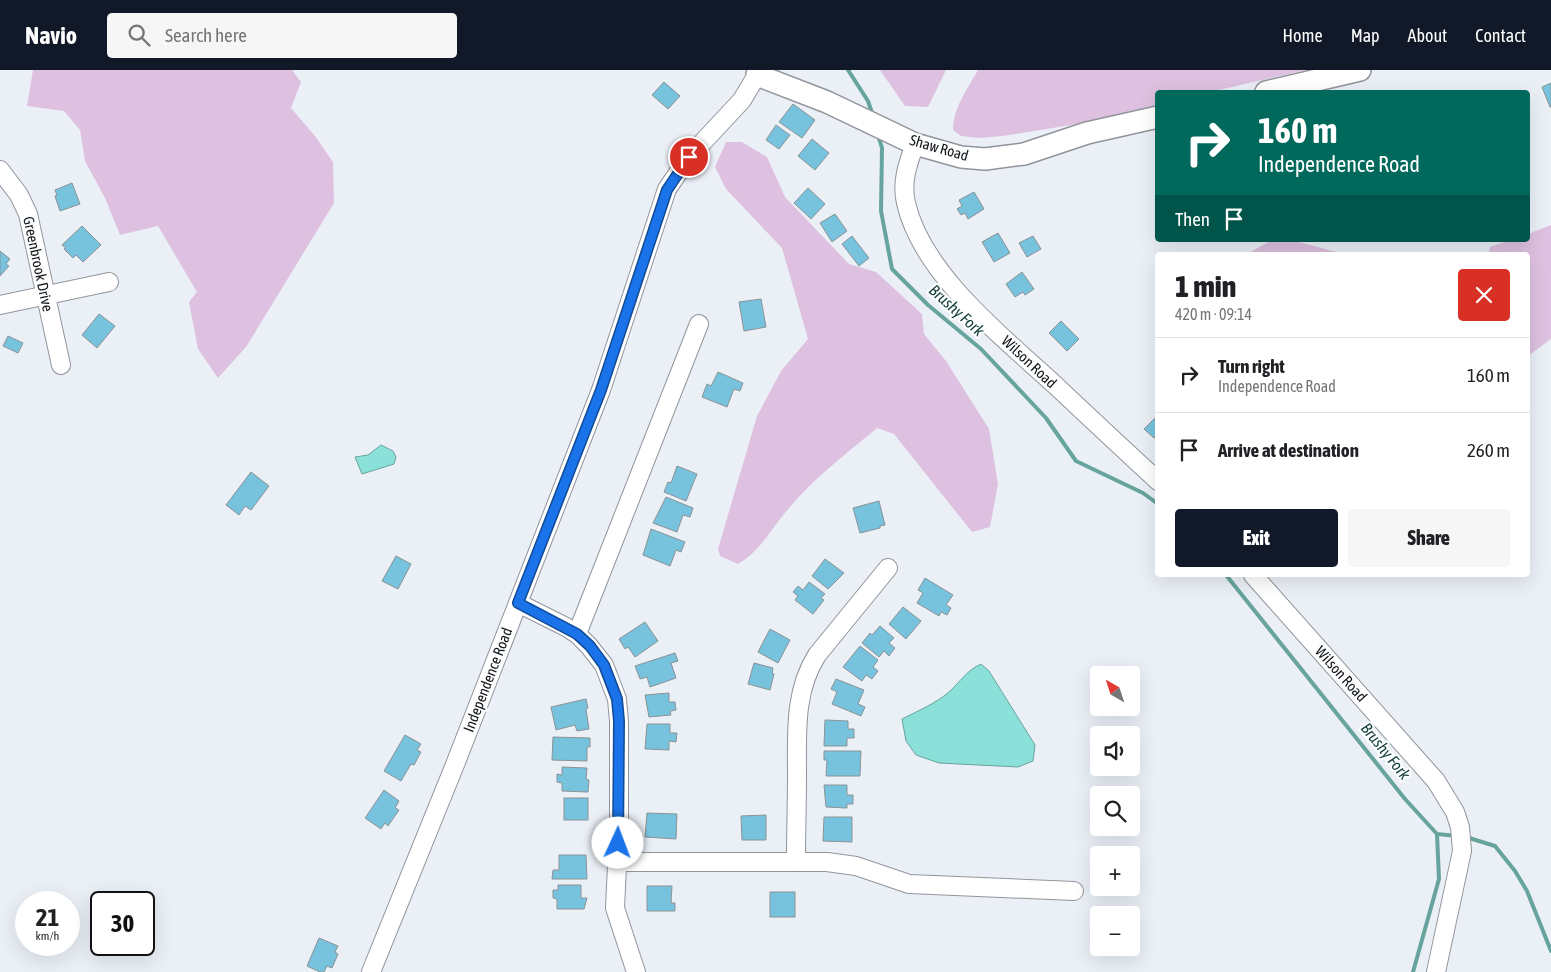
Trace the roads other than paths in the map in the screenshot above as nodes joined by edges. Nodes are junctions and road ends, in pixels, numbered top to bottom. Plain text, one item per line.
1 (1360, 70) edge
2 (758, 72) edge
3 (1275, 90) edge
4 (1155, 118) edge
5 (915, 144) junction
6 (0, 170) edge
7 (109, 282) dead end
8 (45, 295) junction
9 (0, 305) edge
10 (699, 324) dead end
11 (61, 365) dead end
12 (1155, 478) edge
13 (888, 568) dead end
14 (1255, 577) edge
15 (518, 603) junction
16 (577, 634) junction
17 (616, 862) junction
18 (796, 862) junction
19 (1074, 891) dead end
20 (371, 972) edge
21 (636, 972) edge
22 (1436, 972) edge

1 - 3 main road
2 - 5 main road, Shaw Road
2 - 15 street, Independence Road
4 - 5 main road, Shaw Road
5 - 12 street, Wilson Road
6 - 8 street, Greenbrook Drive
7 - 8 street
8 - 9 street
8 - 11 street, Greenbrook Drive
10 - 16 street
13 - 18 street
14 - 22 street, Wilson Road
15 - 16 street
15 - 20 street, Independence Road
16 - 17 street
17 - 18 street
17 - 21 street
18 - 19 street

